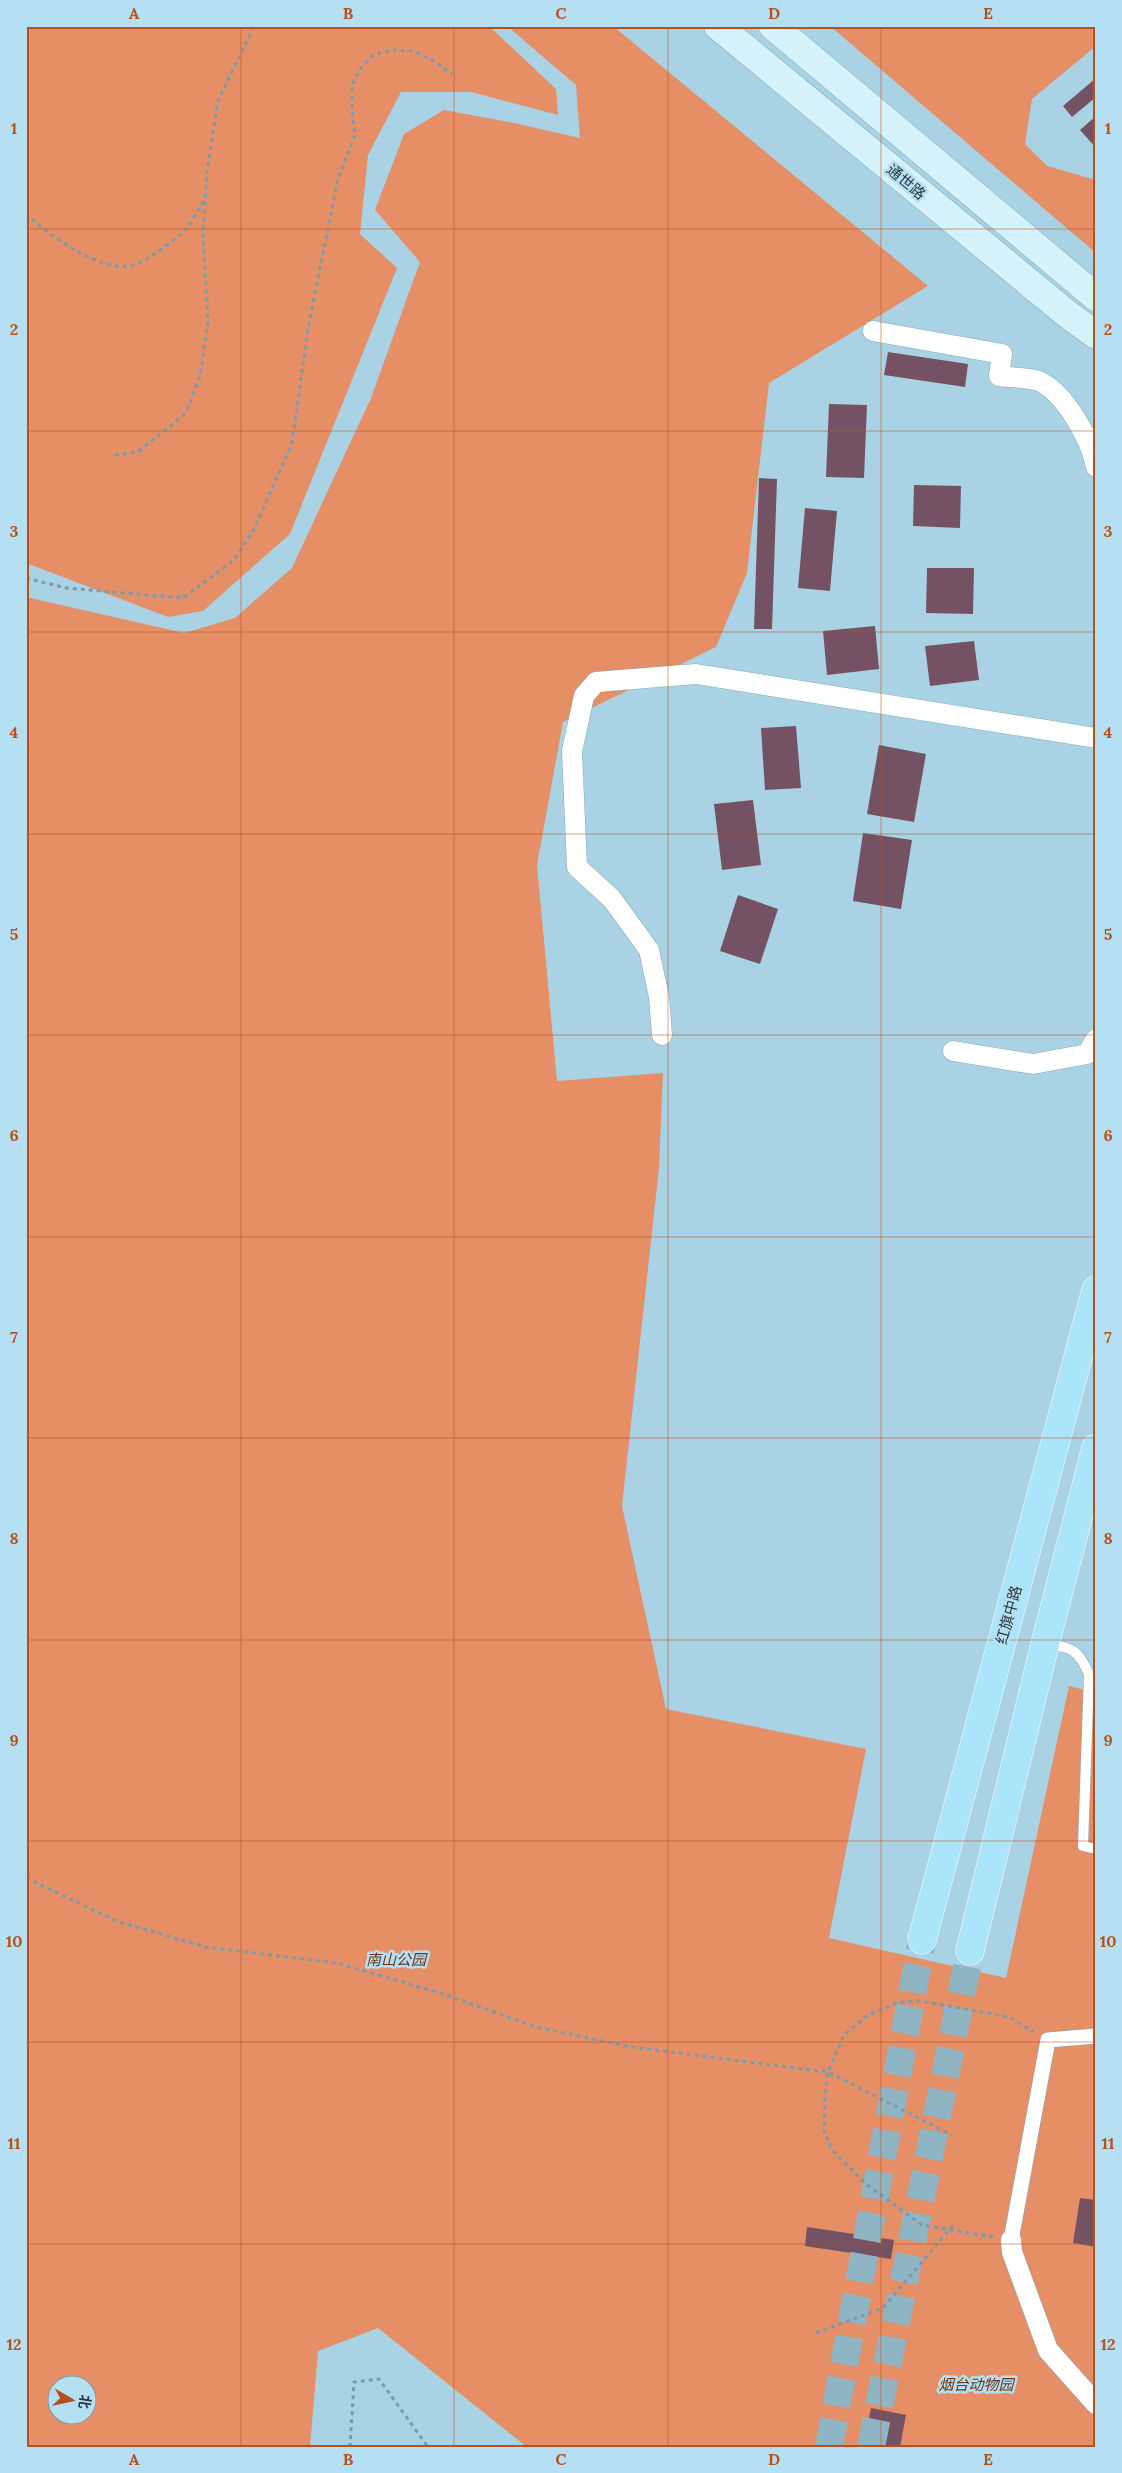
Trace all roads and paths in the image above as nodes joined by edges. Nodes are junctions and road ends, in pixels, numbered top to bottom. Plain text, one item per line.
1 (254, 26) edge
2 (718, 26) edge
3 (773, 26) edge
4 (452, 74) dead end
5 (205, 198) junction
6 (26, 214) edge
7 (1092, 292) edge
8 (873, 331) dead end
9 (1096, 335) edge
10 (116, 455) dead end
11 (1096, 467) edge
12 (26, 578) edge
13 (1096, 738) edge
14 (662, 1035) dead end
15 (1096, 1039) edge
16 (953, 1051) dead end
17 (1096, 1290) edge
18 (1096, 1448) edge
19 (1096, 1498) edge
20 (1072, 1540) junction
21 (1045, 1644) junction
22 (1096, 1849) edge
23 (26, 1878) edge
24 (922, 1940) tunnel mouth
25 (970, 1951) tunnel mouth
26 (1096, 2036) edge
27 (1048, 2040) junction
28 (828, 2072) junction
29 (952, 2135) dead end
30 (954, 2224) dead end
31 (1011, 2240) junction
32 (816, 2332) dead end
33 (1096, 2404) edge
34 (350, 2447) edge
35 (428, 2447) edge

1 - 5 path
2 - 9 main road, 通世路
3 - 7 main road
4 - 12 path
5 - 6 path
5 - 10 path
8 - 11 street
13 - 14 street
15 - 16 street
17 - 24 main road, 红旗中路
18 - 20 main road
19 - 20 main road
20 - 21 main road
21 - 22 lane
21 - 25 main road
23 - 28 path
26 - 27 street
27 - 28 path
27 - 31 street
28 - 29 path
28 - 31 path
30 - 32 path
31 - 33 street
34 - 35 path

